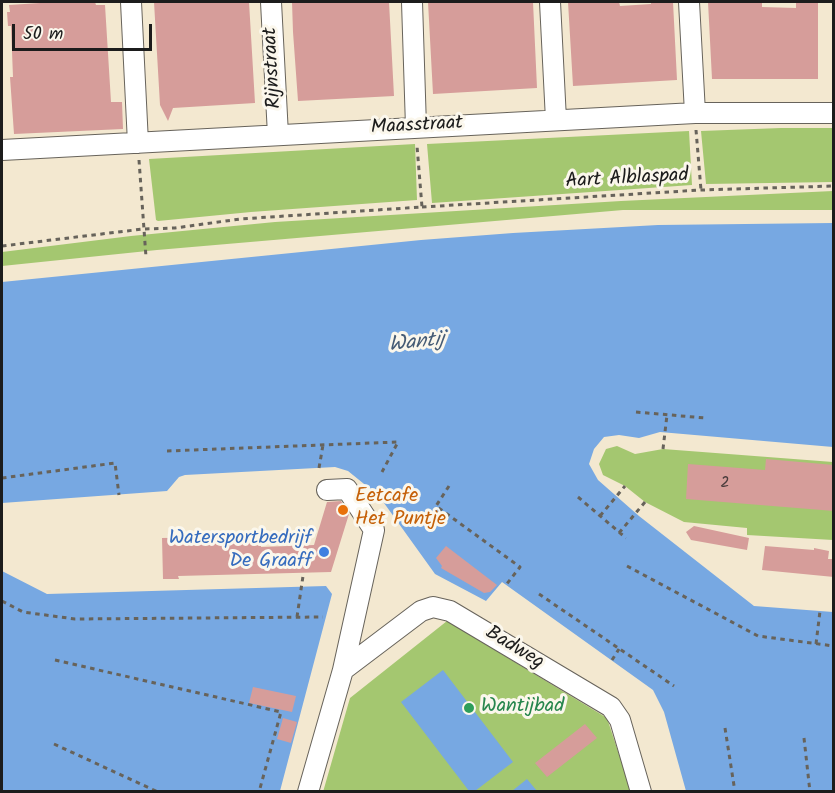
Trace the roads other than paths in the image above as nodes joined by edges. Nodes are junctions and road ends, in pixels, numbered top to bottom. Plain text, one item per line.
1 (131, 2) edge
2 (271, 2) edge
3 (412, 2) edge
4 (550, 2) edge
5 (690, 2) edge
6 (695, 113) junction
7 (834, 113) edge
8 (556, 120) junction
9 (416, 127) junction
10 (278, 135) junction
11 (138, 143) junction
12 (2, 150) edge
13 (327, 490) dead end
14 (343, 670) junction
15 (308, 792) edge
16 (641, 792) edge

1 - 11 street
2 - 10 street, Rijnstraat
3 - 9 street
4 - 8 street
5 - 6 street
6 - 7 street, Maasstraat
6 - 8 street, Maasstraat
8 - 9 street, Maasstraat
9 - 10 street, Maasstraat
10 - 11 street, Maasstraat
11 - 12 street, Maasstraat
13 - 14 street
14 - 15 street
14 - 16 street, Badweg

